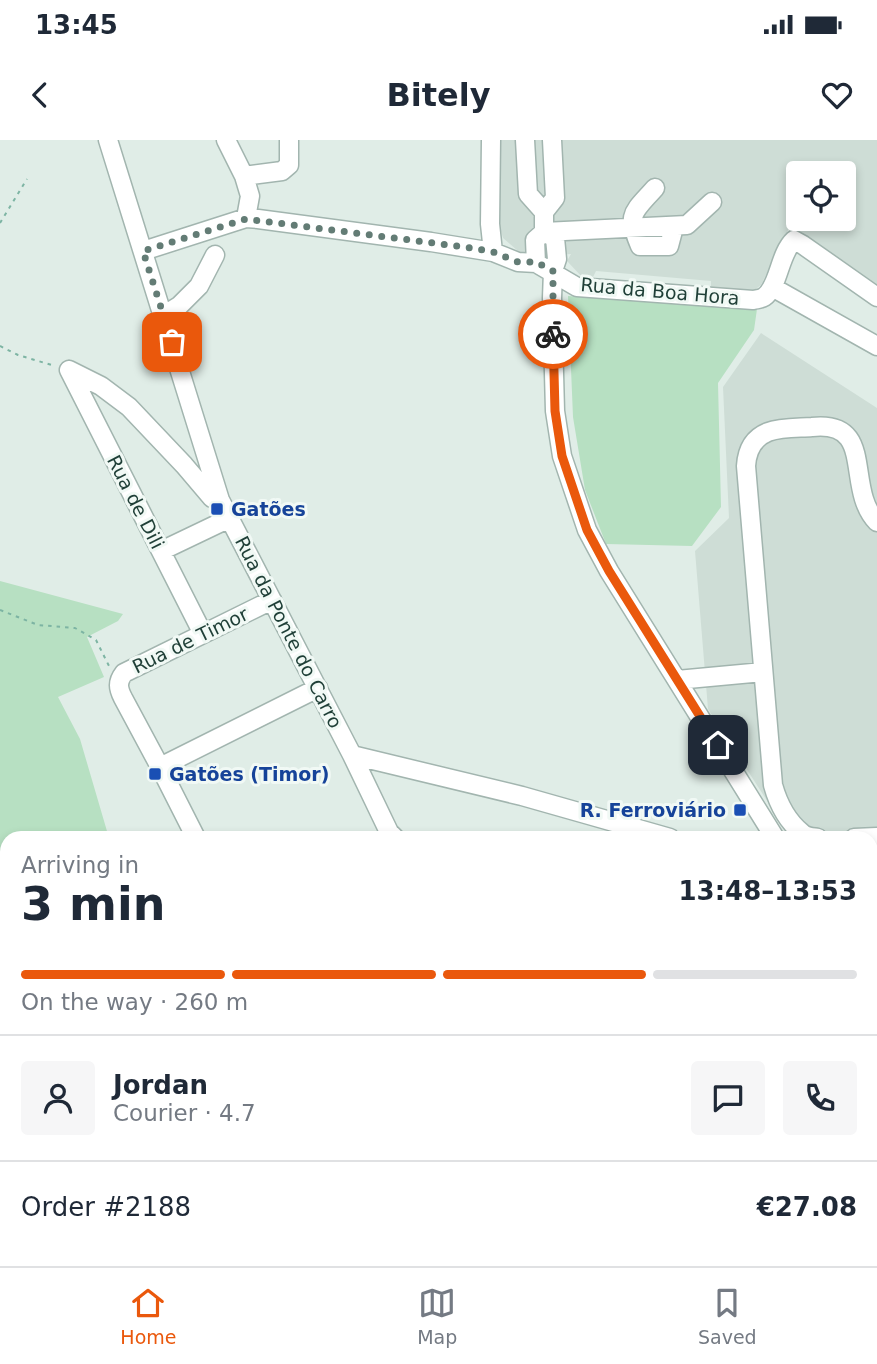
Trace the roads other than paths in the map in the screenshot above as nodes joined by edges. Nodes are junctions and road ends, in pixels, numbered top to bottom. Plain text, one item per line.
1 (108, 140) edge
2 (226, 140) edge
3 (289, 140) edge
4 (491, 140) edge
5 (525, 140) edge
6 (552, 140) edge
7 (244, 176) junction
8 (654, 188) dead end
9 (712, 202) dead end
10 (544, 212) junction
11 (246, 219) junction
12 (632, 228) junction
13 (544, 232) junction
14 (143, 251) junction
15 (493, 252) junction
16 (215, 255) dead end
17 (536, 262) junction
18 (553, 271) junction
19 (772, 287) junction
20 (877, 297) edge
21 (163, 316) junction
22 (877, 346) edge
23 (220, 500) junction
24 (230, 518) junction
25 (877, 522) edge
26 (161, 551) junction
27 (272, 600) junction
28 (203, 634) junction
29 (763, 672) junction
30 (677, 680) junction
31 (318, 688) junction
32 (352, 755) junction
33 (160, 767) junction
34 (192, 831) edge
35 (387, 831) edge
36 (645, 831) edge
37 (771, 831) edge
38 (800, 831) edge

1 - 14 street, Rua da Ponte do Carro
2 - 7 street
3 - 7 street
4 - 15 street
5 - 10 street
6 - 10 street
7 - 11 street
8 - 12 street
9 - 12 street
10 - 13 street
11 - 14 street, Rua da Boa Hora
11 - 15 street, Rua da Boa Hora
12 - 13 street
13 - 17 street
13 - 18 street
14 - 21 street, Rua da Ponte do Carro
15 - 17 street, Rua da Boa Hora
16 - 21 street
17 - 18 street, Rua da Boa Hora
18 - 19 street, Rua da Boa Hora
18 - 30 street
19 - 20 street
19 - 22 street
21 - 23 street, Rua da Ponte do Carro
23 - 24 street, Rua da Ponte do Carro
23 - 26 street, Rua de Dili
24 - 26 street
24 - 27 street, Rua da Ponte do Carro
25 - 29 street
26 - 28 street, Rua de Dili
27 - 28 street, Rua de Timor
27 - 31 street, Rua da Ponte do Carro
28 - 33 street, Rua de Timor
29 - 30 street
29 - 38 street
30 - 37 street
31 - 32 street, Rua da Ponte do Carro
31 - 33 street
32 - 35 street, Rua da Ponte do Carro
32 - 36 street
33 - 34 street, Rua de Timor

